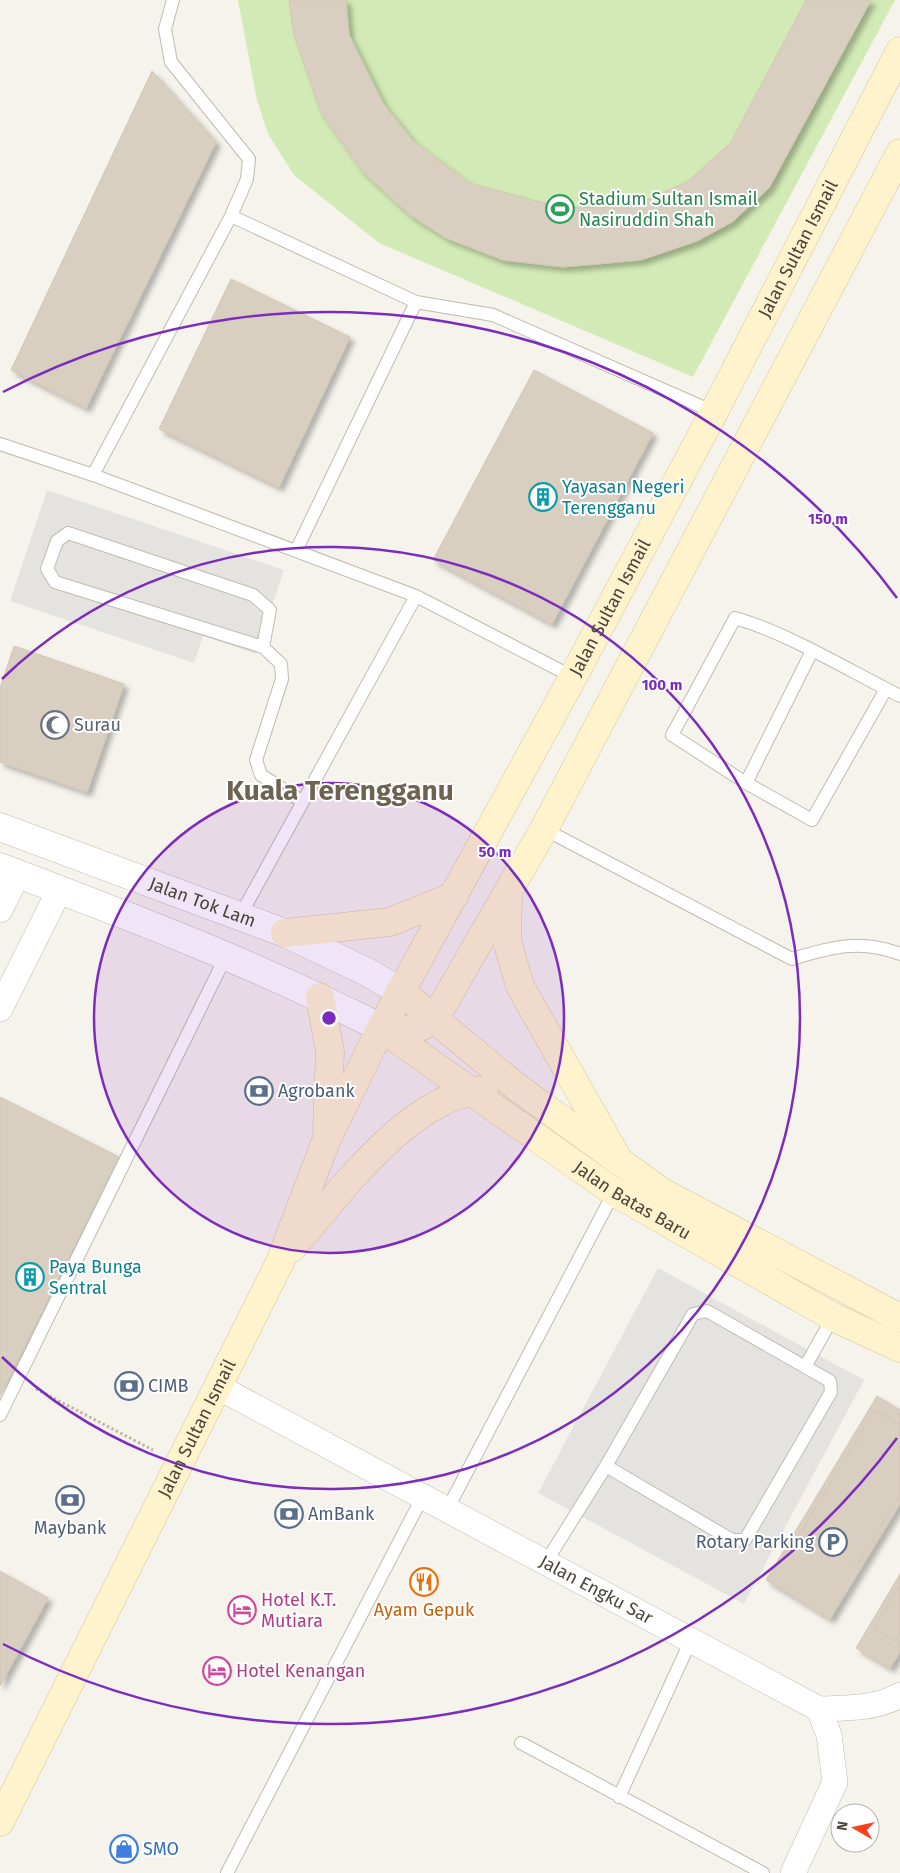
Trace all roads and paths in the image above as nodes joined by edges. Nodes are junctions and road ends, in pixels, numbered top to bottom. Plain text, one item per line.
1 (173, 0) edge
2 (900, 51) edge
3 (900, 153) edge
4 (231, 216) junction
5 (416, 302) junction
6 (714, 412) junction
7 (0, 444) edge
8 (93, 475) junction
9 (296, 551) junction
10 (416, 596) junction
11 (263, 647) junction
12 (812, 652) junction
13 (573, 677) junction
14 (886, 689) junction
15 (900, 696) edge
16 (746, 783) junction
17 (303, 802) junction
18 (0, 826) edge
19 (544, 829) junction
20 (9, 870) edge
21 (60, 890) junction
22 (508, 893) junction
23 (454, 896) junction
24 (0, 910) edge
25 (240, 916) junction
26 (285, 933) junction
27 (900, 954) edge
28 (226, 956) junction
29 (400, 991) junction
30 (320, 997) junction
31 (0, 1009) edge
32 (434, 1020) junction
33 (381, 1028) junction
34 (518, 1088) junction
35 (471, 1091) junction
36 (326, 1141) junction
37 (619, 1161) junction
38 (614, 1192) junction
39 (280, 1262) junction
40 (833, 1317) junction
41 (900, 1318) edge
42 (900, 1348) edge
43 (805, 1367) junction
44 (18, 1380) junction
45 (218, 1387) junction
46 (0, 1415) edge
47 (180, 1464) junction
48 (606, 1466) junction
49 (423, 1496) junction
50 (447, 1510) junction
51 (546, 1562) junction
52 (691, 1640) junction
53 (900, 1695) edge
54 (819, 1708) junction
55 (521, 1743) dead end
56 (619, 1797) junction
57 (0, 1822) edge
58 (227, 1873) edge
59 (763, 1873) edge
60 (793, 1873) edge

1 - 4 lane
2 - 6 main road, Jalan Sultan Ismail
3 - 19 main road
4 - 5 lane
4 - 8 lane
5 - 6 lane
5 - 9 lane
6 - 13 main road, Jalan Sultan Ismail
7 - 8 lane
8 - 9 lane
9 - 10 lane
10 - 13 lane
10 - 17 lane
11 - 11 lane
11 - 17 lane
12 - 14 lane
12 - 16 lane
12 - 16 lane
13 - 23 main road, Jalan Sultan Ismail
14 - 15 lane
14 - 16 lane
17 - 25 lane
18 - 25 street, Jalan Tok Lam
19 - 22 main road
19 - 27 lane
20 - 21 street
20 - 24 street
21 - 28 street
21 - 31 street
22 - 32 main road
22 - 37 main road
23 - 26 main road
23 - 29 main road, Jalan Sultan Ismail
25 - 26 street, Jalan Tok Lam
26 - 29 street, Jalan Tok Lam
28 - 30 street
28 - 44 lane
29 - 32 main road, Jalan Batas Baru
29 - 33 main road, Jalan Sultan Ismail
30 - 33 street
30 - 36 main road
32 - 33 main road
32 - 34 main road, Jalan Batas Baru
33 - 35 main road, Jalan Batas Baru
33 - 36 main road, Jalan Sultan Ismail
34 - 35 main road
34 - 37 main road, Jalan Batas Baru
35 - 38 main road, Jalan Batas Baru
35 - 39 main road
36 - 39 main road, Jalan Sultan Ismail
37 - 41 main road, Jalan Batas Baru
38 - 40 main road, Jalan Batas Baru
38 - 50 lane
39 - 45 main road, Jalan Sultan Ismail
40 - 42 main road, Jalan Batas Baru
40 - 43 lane
43 - 48 lane
43 - 48 lane
44 - 46 lane
44 - 47 path
45 - 47 main road, Jalan Sultan Ismail
45 - 49 street, Jalan Engku Sar
47 - 57 main road, Jalan Sultan Ismail
48 - 51 lane
49 - 50 street, Jalan Engku Sar
49 - 58 lane
50 - 51 street, Jalan Engku Sar
51 - 52 street, Jalan Engku Sar
52 - 54 street, Jalan Engku Sar
52 - 56 lane
53 - 54 street
54 - 60 street
55 - 56 lane
56 - 59 lane

